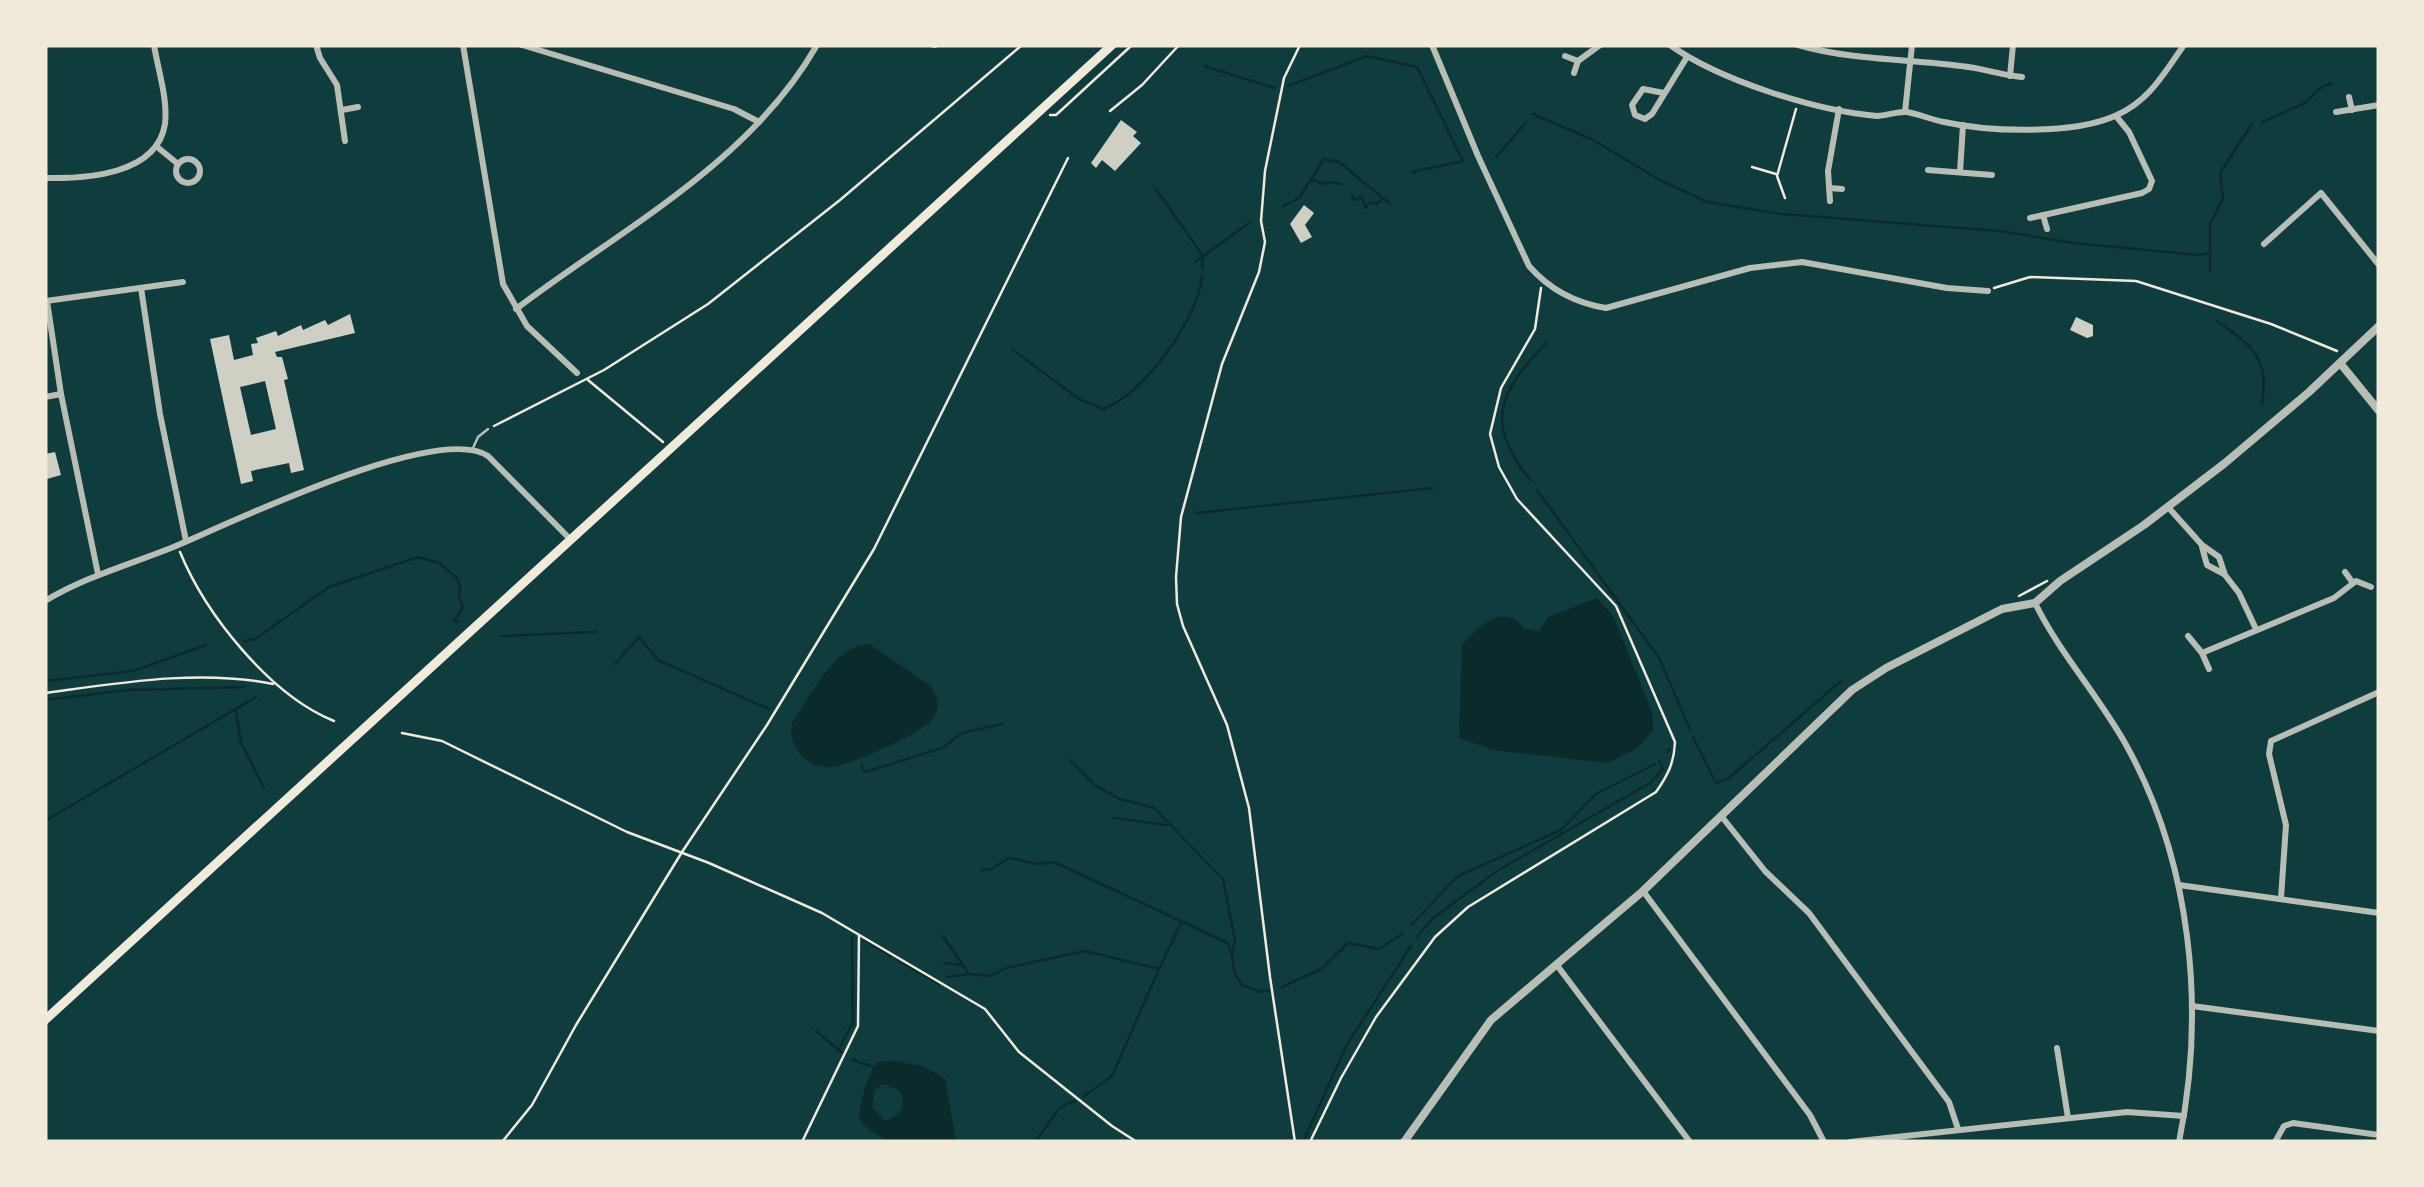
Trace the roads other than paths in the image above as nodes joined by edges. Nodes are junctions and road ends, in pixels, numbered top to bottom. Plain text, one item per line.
1 (154, 45) edge
2 (316, 45) edge
3 (464, 45) edge
4 (522, 45) edge
5 (817, 45) edge
6 (1112, 45) edge
7 (1432, 45) edge
8 (1600, 45) edge
9 (1670, 45) edge
10 (1798, 45) edge
11 (1912, 45) edge
12 (2012, 45) edge
13 (2184, 45) edge
14 (1566, 56) dead end
15 (1687, 57) junction
16 (1578, 61) junction
17 (1910, 61) junction
18 (1574, 73) dead end
19 (2010, 76) junction
20 (2022, 77) dead end
21 (1664, 92) junction
22 (2349, 97) dead end
23 (2379, 105) edge
24 (358, 107) dead end
25 (342, 110) junction
26 (1839, 110) junction
27 (2352, 110) junction
28 (1905, 112) junction
29 (2336, 112) dead end
30 (2116, 116) junction
31 (760, 122) junction
32 (1963, 125) junction
33 (346, 140) dead end
34 (156, 146) junction
35 (178, 164) dead end
36 (1928, 170) dead end
37 (1960, 172) junction
38 (1992, 175) dead end
39 (45, 178) edge
40 (1829, 188) junction
41 (1842, 188) dead end
42 (1830, 201) dead end
43 (2044, 215) junction
44 (2030, 218) dead end
45 (2047, 228) dead end
46 (2264, 244) dead end
47 (2379, 265) edge
48 (183, 282) dead end
49 (141, 288) junction
50 (1988, 290) road end
51 (46, 301) edge
52 (516, 309) junction
53 (2379, 326) edge
54 (2340, 357) junction
55 (578, 373) dead end
56 (61, 394) junction
57 (45, 396) edge
58 (2379, 410) edge
59 (488, 429) road end
60 (473, 448) junction
61 (2168, 507) junction
62 (572, 540) junction
63 (186, 541) junction
64 (2202, 545) junction
65 (2345, 572) dead end
66 (98, 574) junction
67 (2225, 575) junction
68 (2353, 582) junction
69 (2370, 586) dead end
70 (45, 601) edge
71 (2036, 603) junction
72 (2256, 629) junction
73 (2188, 636) dead end
74 (2202, 653) junction
75 (2209, 669) dead end
76 (2379, 692) edge
77 (1722, 818) junction
78 (2179, 885) junction
79 (1643, 891) junction
80 (2281, 898) junction
81 (2379, 912) edge
82 (1556, 964) junction
83 (2192, 1006) junction
84 (45, 1020) edge
85 (2379, 1031) edge
86 (2057, 1048) dead end
87 (2184, 1116) junction
88 (2068, 1118) junction
89 (1958, 1129) junction
90 (2343, 1131) junction
91 (2379, 1136) edge
92 (1404, 1142) edge
93 (1690, 1142) edge
94 (1824, 1142) edge
95 (1850, 1142) edge
96 (2179, 1142) edge
97 (2275, 1142) edge
98 (2340, 1142) edge

1 - 34 street
2 - 25 street
3 - 52 street
4 - 31 street
5 - 31 street
6 - 62 main road
7 - 50 street
8 - 16 street
9 - 15 street
10 - 17 street
11 - 17 street
12 - 19 street
13 - 30 street
14 - 16 street
15 - 21 street
15 - 26 street
16 - 18 street
17 - 19 street
17 - 28 street
19 - 20 street
21 - 21 street
22 - 27 street
23 - 27 street
24 - 25 street
25 - 33 street
26 - 28 street
26 - 40 street
27 - 29 street
28 - 32 street
30 - 32 street
30 - 43 street
31 - 52 street
32 - 37 street
34 - 35 street
34 - 39 street
36 - 37 street
37 - 38 street
40 - 41 street
40 - 42 street
43 - 44 street
43 - 45 street
46 - 47 street
48 - 49 street
49 - 51 street
49 - 63 street
51 - 56 street
52 - 55 street
53 - 54 street
54 - 58 street
54 - 61 street
56 - 57 street
56 - 66 street
59 - 60 lane
60 - 62 street
60 - 63 street
61 - 64 street
61 - 71 street
62 - 84 main road
63 - 66 street
64 - 67 street
64 - 67 street
65 - 68 street
66 - 70 street
67 - 72 street
68 - 69 street
68 - 72 street
71 - 77 street
71 - 78 street
72 - 74 street
73 - 74 street
74 - 75 street
76 - 80 street
77 - 79 street
77 - 89 street
78 - 80 street
78 - 83 street
79 - 82 street
79 - 94 street
80 - 81 street
82 - 92 street
82 - 93 street
83 - 85 street
83 - 87 street
86 - 88 street
87 - 88 street
87 - 96 street
88 - 89 street
89 - 95 street
90 - 91 street
90 - 97 street
90 - 98 street

